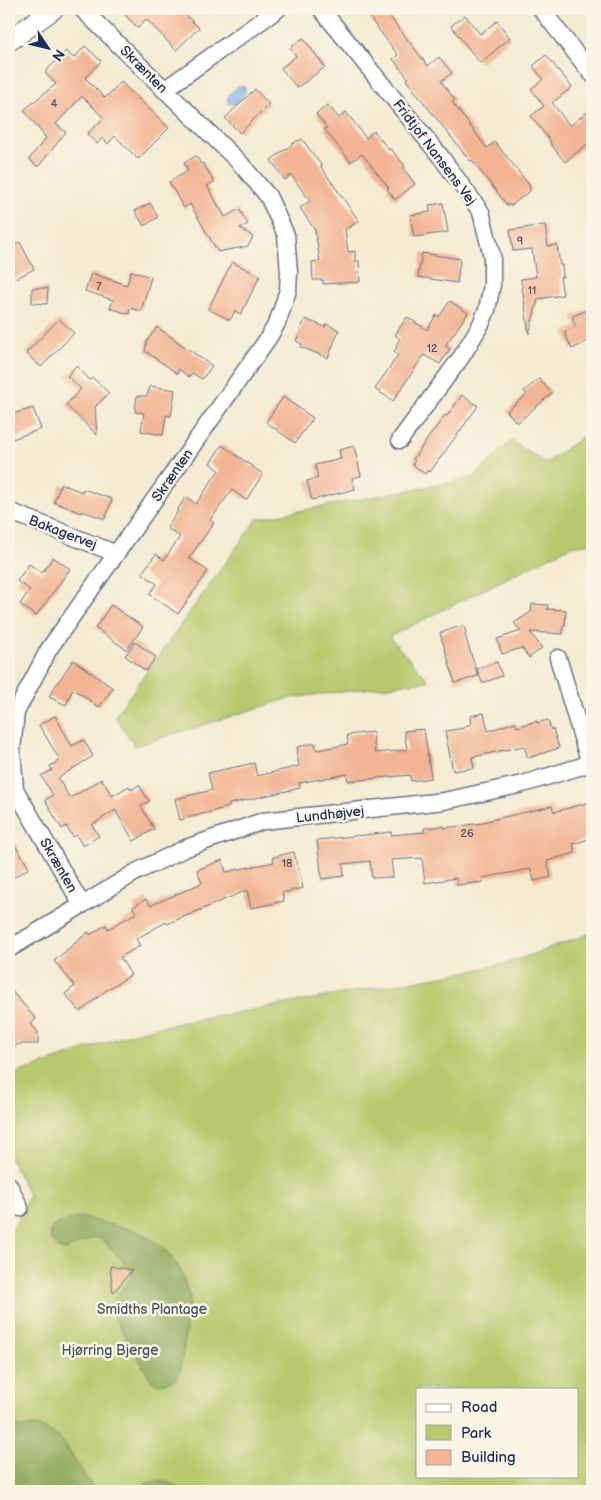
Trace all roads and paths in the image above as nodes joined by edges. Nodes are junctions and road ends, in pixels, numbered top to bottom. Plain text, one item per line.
1 (53, 9) edge
2 (82, 9) edge
3 (278, 9) edge
4 (321, 9) edge
5 (541, 9) edge
6 (9, 41) edge
7 (592, 74) edge
8 (164, 90) junction
9 (400, 440) dead end
10 (9, 511) edge
11 (116, 554) junction
12 (558, 658) dead end
13 (591, 764) edge
14 (82, 905) junction
15 (9, 949) edge
16 (9, 1185) edge
17 (20, 1208) dead end

1 - 6 street
2 - 8 street, Skrænten
3 - 8 street
4 - 9 street, Fridtjof Nansens Vej
5 - 7 street
8 - 11 street, Skrænten
10 - 11 street, Bakagervej
11 - 14 street, Skrænten
12 - 13 street
13 - 14 street, Lundhøjvej
14 - 15 street, Skrænten
16 - 17 street

